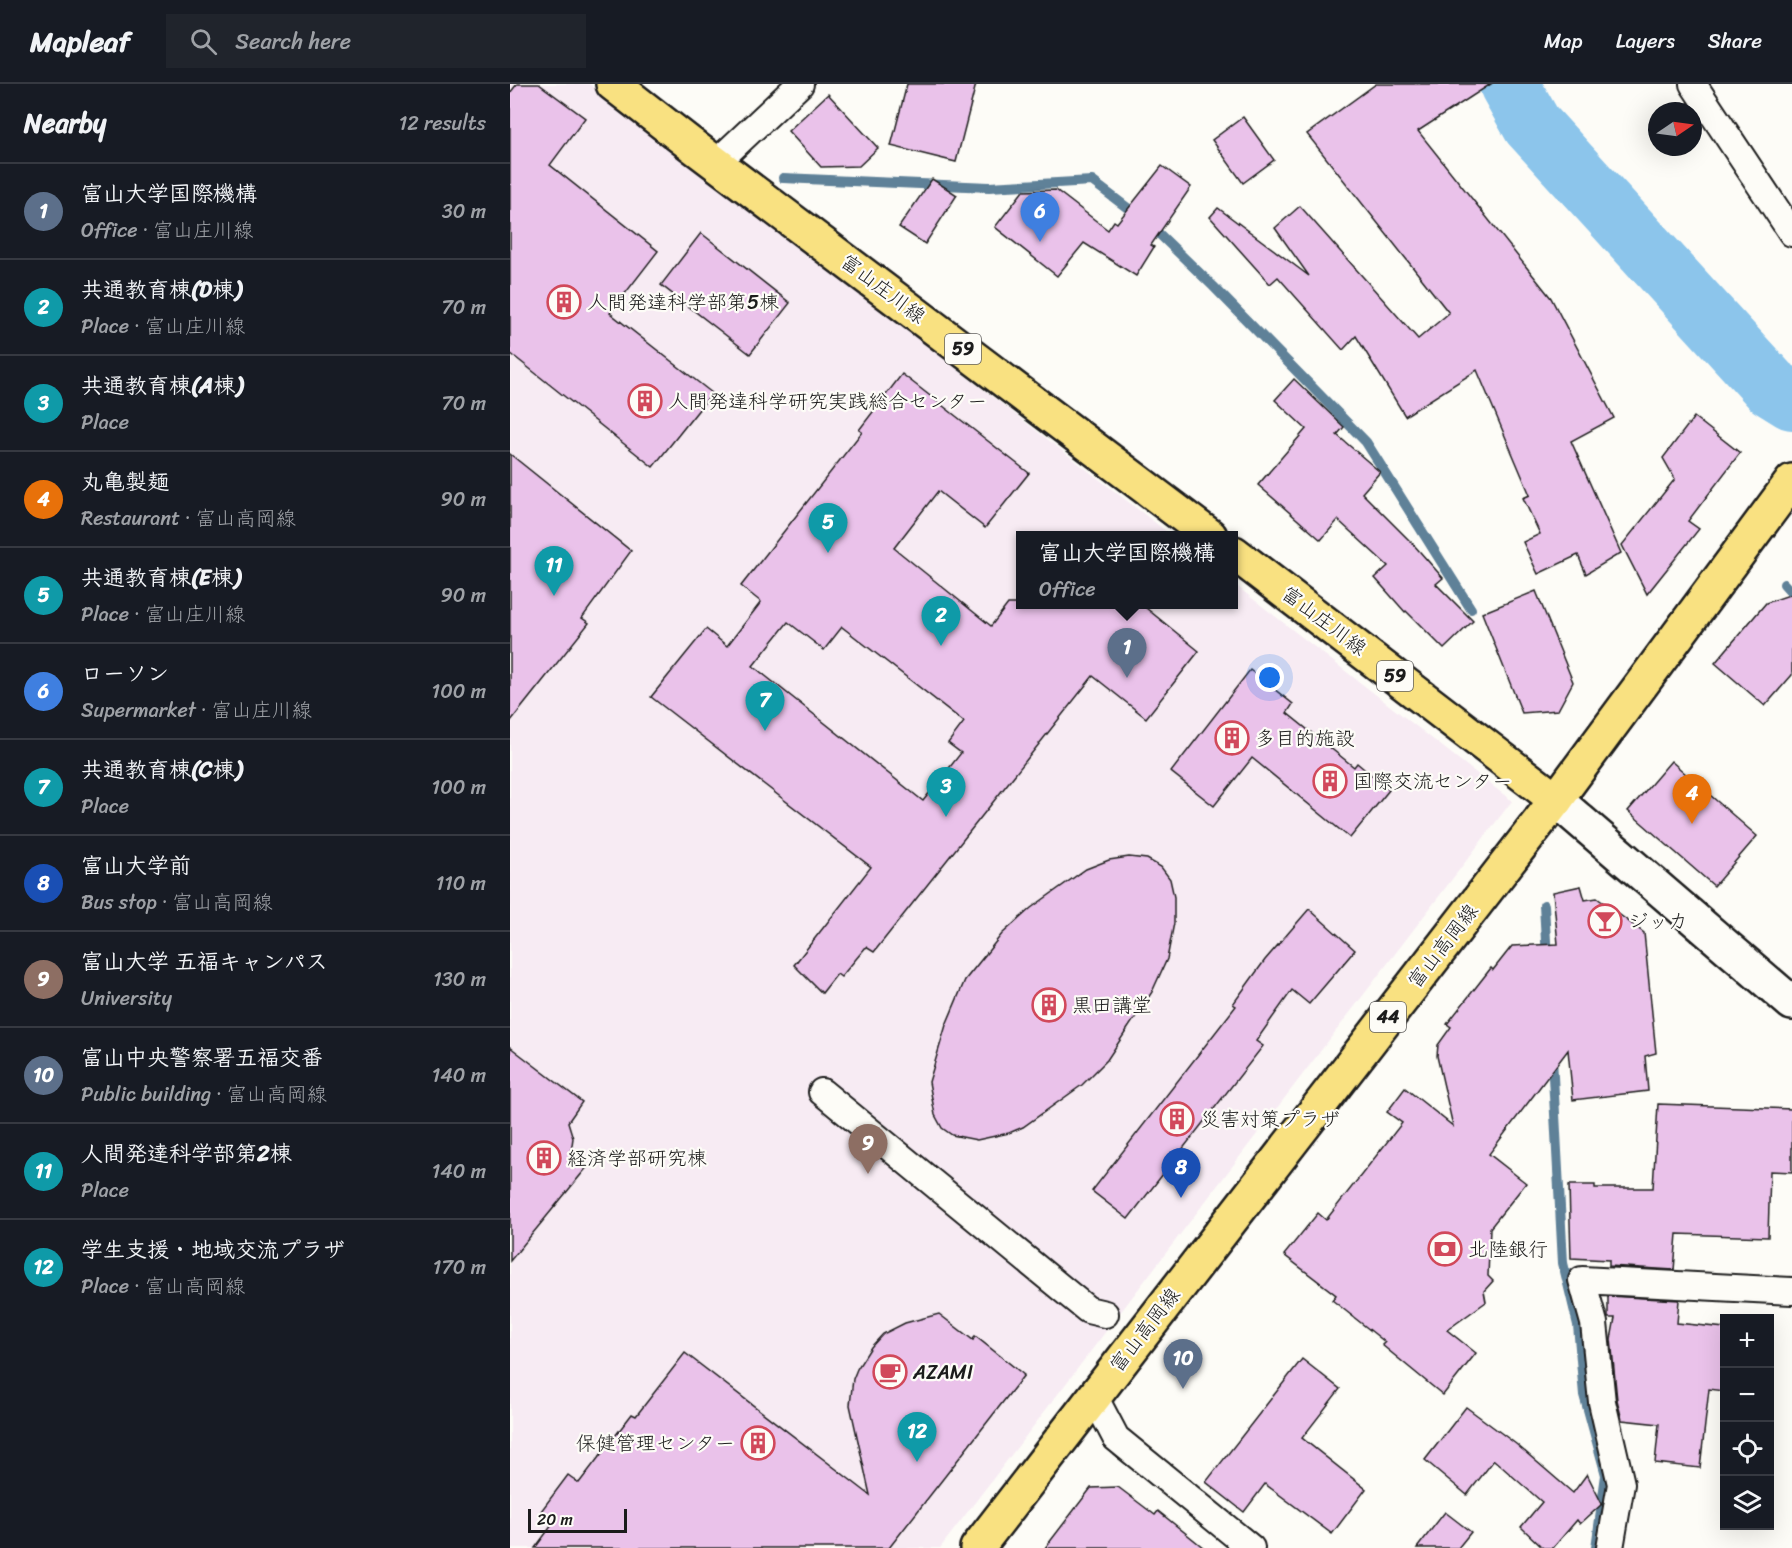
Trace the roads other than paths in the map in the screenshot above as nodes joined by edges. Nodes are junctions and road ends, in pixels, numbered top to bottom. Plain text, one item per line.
1 (613, 84) edge
2 (800, 84) edge
3 (1694, 84) edge
4 (716, 163) junction
5 (1791, 239) edge
6 (1792, 482) edge
7 (1203, 531) edge
8 (1238, 557) edge
9 (1556, 800) junction
10 (1792, 1003) edge
11 (822, 1092) dead end
12 (1792, 1291) edge
13 (1105, 1314) dead end
14 (1094, 1396) junction
15 (977, 1548) edge
16 (1251, 1548) edge
17 (1610, 1548) edge

1 - 4 main road, 富山庄川線 / 59
2 - 4 street
3 - 5 street
4 - 7 main road, 富山庄川線 / 59
6 - 9 main road, 富山高岡線 / 44
8 - 9 main road, 富山庄川線 / 59
9 - 10 street
9 - 14 main road, 富山高岡線 / 44
11 - 13 street
12 - 17 street
14 - 15 main road, 富山高岡線 / 44
14 - 16 street

